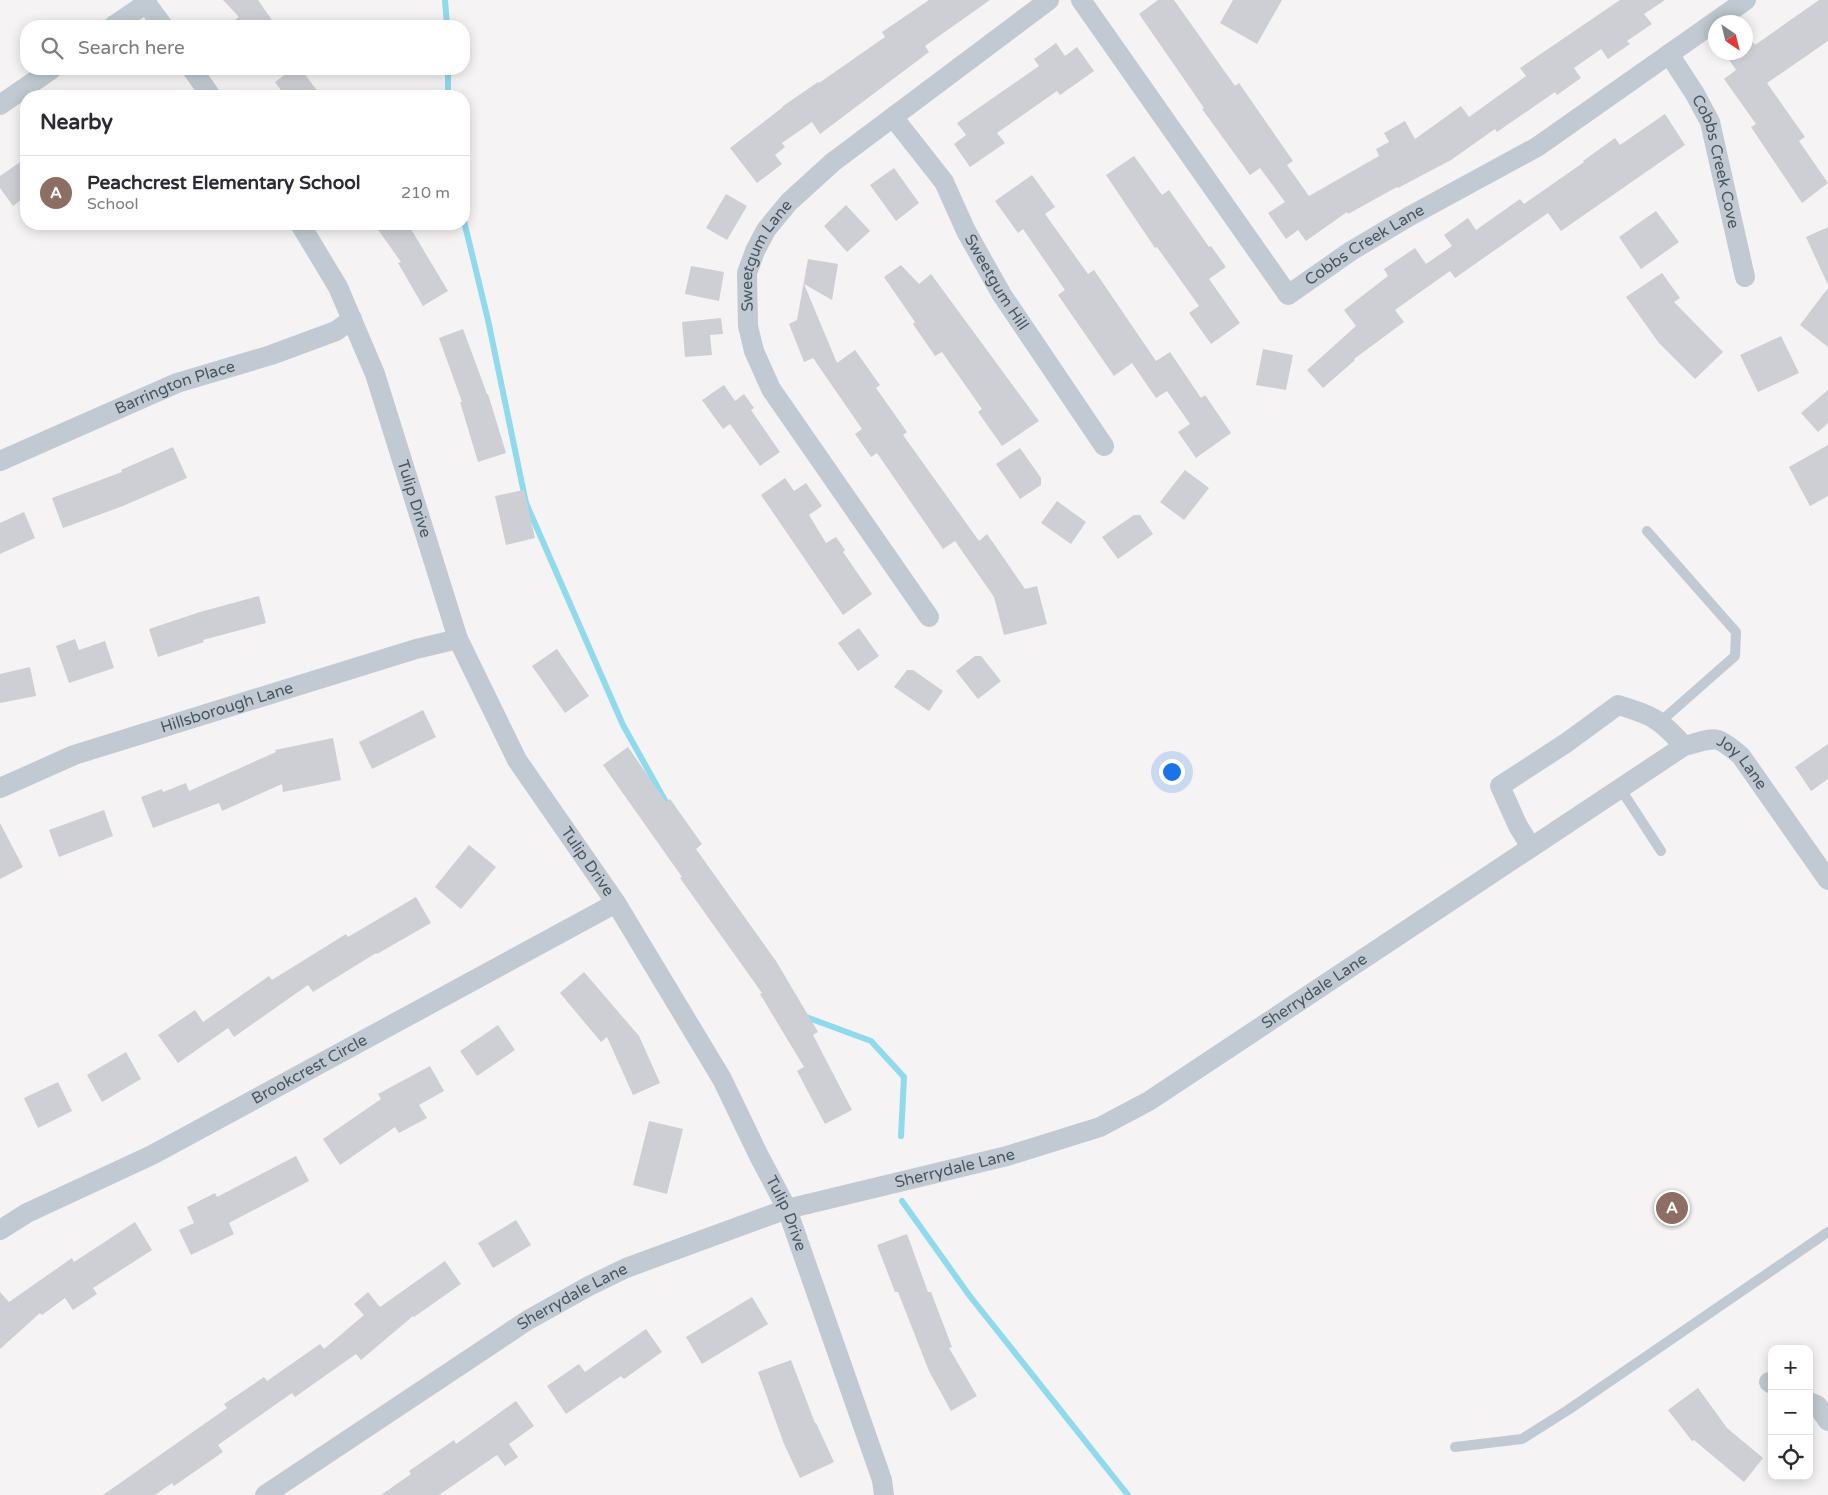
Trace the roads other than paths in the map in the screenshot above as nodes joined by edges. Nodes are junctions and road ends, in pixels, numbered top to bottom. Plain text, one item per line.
1 (1049, 0) edge
2 (1081, 0) edge
3 (1746, 0) edge
4 (146, 2) edge
5 (122, 20) edge
6 (159, 20) edge
7 (1669, 54) junction
8 (43, 75) edge
9 (196, 75) edge
10 (22, 90) edge
11 (207, 90) edge
12 (20, 91) edge
13 (0, 105) edge
14 (893, 117) junction
15 (304, 230) edge
16 (1745, 277) dead end
17 (352, 319) junction
18 (1104, 446) dead end
19 (0, 461) edge
20 (1647, 531) dead end
21 (929, 617) dead end
22 (458, 639) junction
23 (1660, 722) junction
24 (1684, 746) junction
25 (0, 788) edge
26 (1620, 788) junction
27 (1531, 847) junction
28 (1661, 851) dead end
29 (1825, 870) edge
30 (616, 903) junction
31 (788, 1209) junction
32 (0, 1230) edge
33 (1828, 1232) edge
34 (1813, 1404) edge
35 (1828, 1421) edge
36 (1455, 1447) dead end
37 (265, 1495) edge
38 (884, 1495) edge

1 - 14 street, Sweetgum Lane
2 - 7 street, Cobbs Creek Lane
3 - 7 street, Cobbs Creek Lane
4 - 5 street
4 - 6 street
7 - 16 street, Cobbs Creek Cove
8 - 10 street
9 - 11 street
12 - 13 street
14 - 18 street, Sweetgum Hill
14 - 21 street, Sweetgum Lane
15 - 17 street, Tulip Drive
17 - 19 street, Barrington Place
17 - 22 street, Tulip Drive
20 - 23 lane
22 - 25 street, Hillsborough Lane
22 - 30 street, Tulip Drive
23 - 24 street
23 - 27 street
24 - 26 street, Joy Lane
24 - 29 street, Joy Lane
26 - 27 street, Sherrydale Lane
26 - 28 lane
27 - 31 street, Sherrydale Lane
30 - 31 street, Tulip Drive
30 - 32 street, Brookcrest Circle
31 - 37 street, Sherrydale Lane
31 - 38 street, Tulip Drive
33 - 36 lane
34 - 35 street

